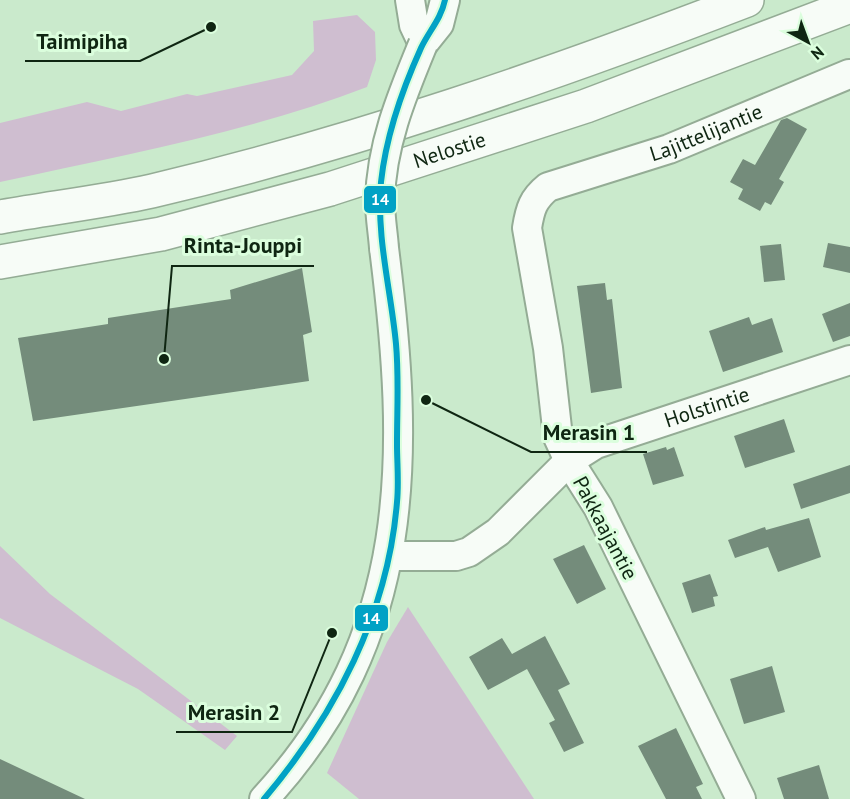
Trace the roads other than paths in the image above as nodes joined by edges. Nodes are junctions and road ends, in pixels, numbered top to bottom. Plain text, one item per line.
1 (411, 0) edge
2 (445, 0) edge
3 (747, 0) edge
4 (850, 6) edge
5 (423, 44) junction
6 (849, 74) edge
7 (561, 182) joint
8 (0, 217) edge
9 (0, 262) edge
10 (850, 360) edge
11 (569, 461) junction
12 (388, 556) junction
13 (264, 799) edge
14 (741, 799) edge

1 - 5 street
2 - 5 street
3 - 8 highway, Nelostie
4 - 9 highway, Nelostie
5 - 12 street, bridge
6 - 7 street, Lajittelijantie
7 - 11 street, Pakkaajantie
10 - 11 street, Holstintie
11 - 12 street, Holstintie
11 - 14 street, Pakkaajantie
12 - 13 street

